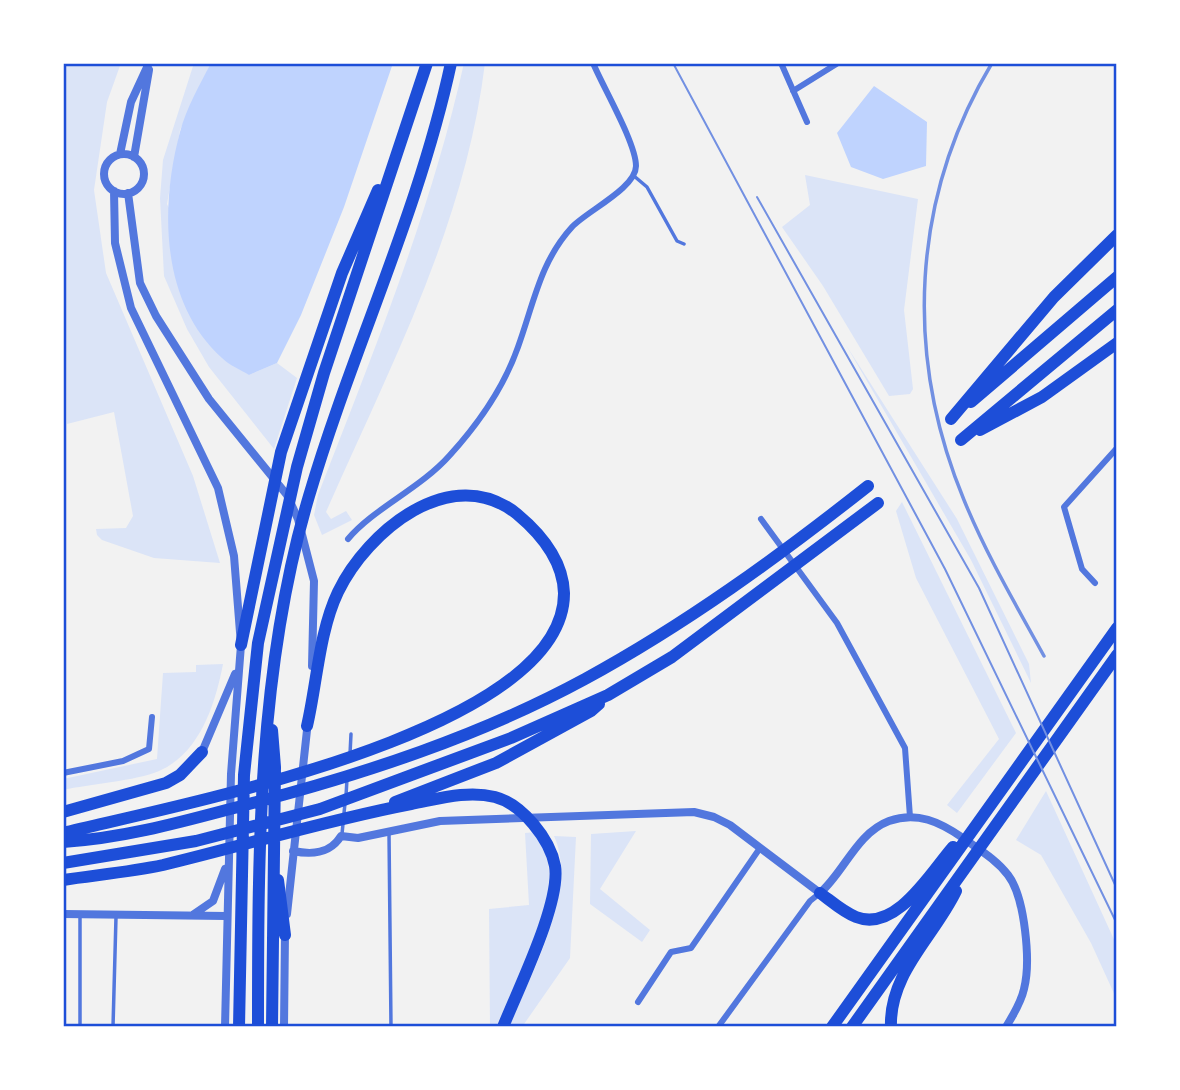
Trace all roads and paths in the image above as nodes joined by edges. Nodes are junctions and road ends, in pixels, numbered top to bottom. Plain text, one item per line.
1 (150, 63) edge
2 (427, 63) edge
3 (451, 63) edge
4 (593, 63) edge
5 (782, 63) edge
6 (838, 63) edge
7 (793, 91) junction
8 (418, 97) junction
9 (807, 122) dead end
10 (120, 154) junction
11 (134, 157) junction
12 (634, 176) junction
13 (114, 191) junction
14 (128, 193) junction
15 (1117, 236) edge
16 (684, 244) dead end
17 (1117, 278) edge
18 (1117, 310) edge
19 (1117, 343) edge
20 (1117, 448) edge
21 (868, 486) dead end
22 (877, 503) dead end
23 (761, 519) dead end
24 (348, 539) dead end
25 (1095, 583) dead end
26 (1117, 628) edge
27 (241, 645) junction
28 (1117, 655) edge
29 (239, 665) junction
30 (608, 695) junction
31 (152, 717) dead end
32 (307, 726) junction
33 (351, 734) dead end
34 (202, 752) joint
35 (269, 768) junction
36 (63, 773) edge
37 (238, 777) junction
38 (1000, 792) junction
39 (63, 812) edge
40 (365, 813) junction
41 (910, 817) junction
42 (388, 831) junction
43 (63, 833) edge
44 (342, 833) junction
45 (63, 842) edge
46 (294, 847) junction
47 (272, 848) junction
48 (760, 848) junction
49 (973, 857) junction
50 (234, 858) junction
51 (63, 863) edge
52 (63, 880) edge
53 (820, 893) junction
54 (63, 914) edge
55 (80, 914) junction
56 (116, 914) junction
57 (193, 915) junction
58 (226, 916) junction
59 (285, 936) junction
60 (638, 1002) dead end
61 (80, 1027) edge
62 (113, 1027) edge
63 (225, 1027) edge
64 (239, 1027) edge
65 (258, 1027) edge
66 (272, 1027) edge
67 (284, 1027) edge
68 (391, 1027) edge
69 (503, 1027) edge
70 (718, 1027) edge
71 (832, 1027) edge
72 (852, 1027) edge
73 (891, 1027) edge
74 (1006, 1027) edge

1 - 10 street
1 - 11 street
2 - 8 highway
3 - 35 highway
4 - 12 street
5 - 7 street
6 - 7 street
7 - 9 street
8 - 27 highway
8 - 37 highway
10 - 11 street
10 - 13 street
11 - 14 street
12 - 16 lane
12 - 24 street
13 - 14 street
13 - 27 street
14 - 32 street
15 - 17 highway
18 - 19 highway
20 - 25 street
21 - 45 highway
22 - 30 highway
23 - 41 street
26 - 38 highway
27 - 29 street
28 - 49 highway
29 - 34 street
29 - 37 street
30 - 40 highway
30 - 51 highway
31 - 36 street
32 - 43 highway
32 - 46 street
33 - 44 lane
34 - 39 highway
35 - 47 highway
35 - 65 highway
37 - 50 highway
38 - 53 highway
38 - 71 highway
40 - 52 highway
40 - 69 highway
41 - 53 street
41 - 74 street
42 - 44 street
42 - 48 street
42 - 68 lane
44 - 46 street
46 - 59 street
47 - 59 highway
47 - 66 highway
48 - 53 street
48 - 60 street
49 - 72 highway
49 - 73 highway
50 - 57 street
50 - 58 street
50 - 64 highway
53 - 70 street
54 - 55 street
55 - 56 street
55 - 61 lane
56 - 57 street
56 - 62 lane
57 - 58 street
58 - 63 street
59 - 67 street

